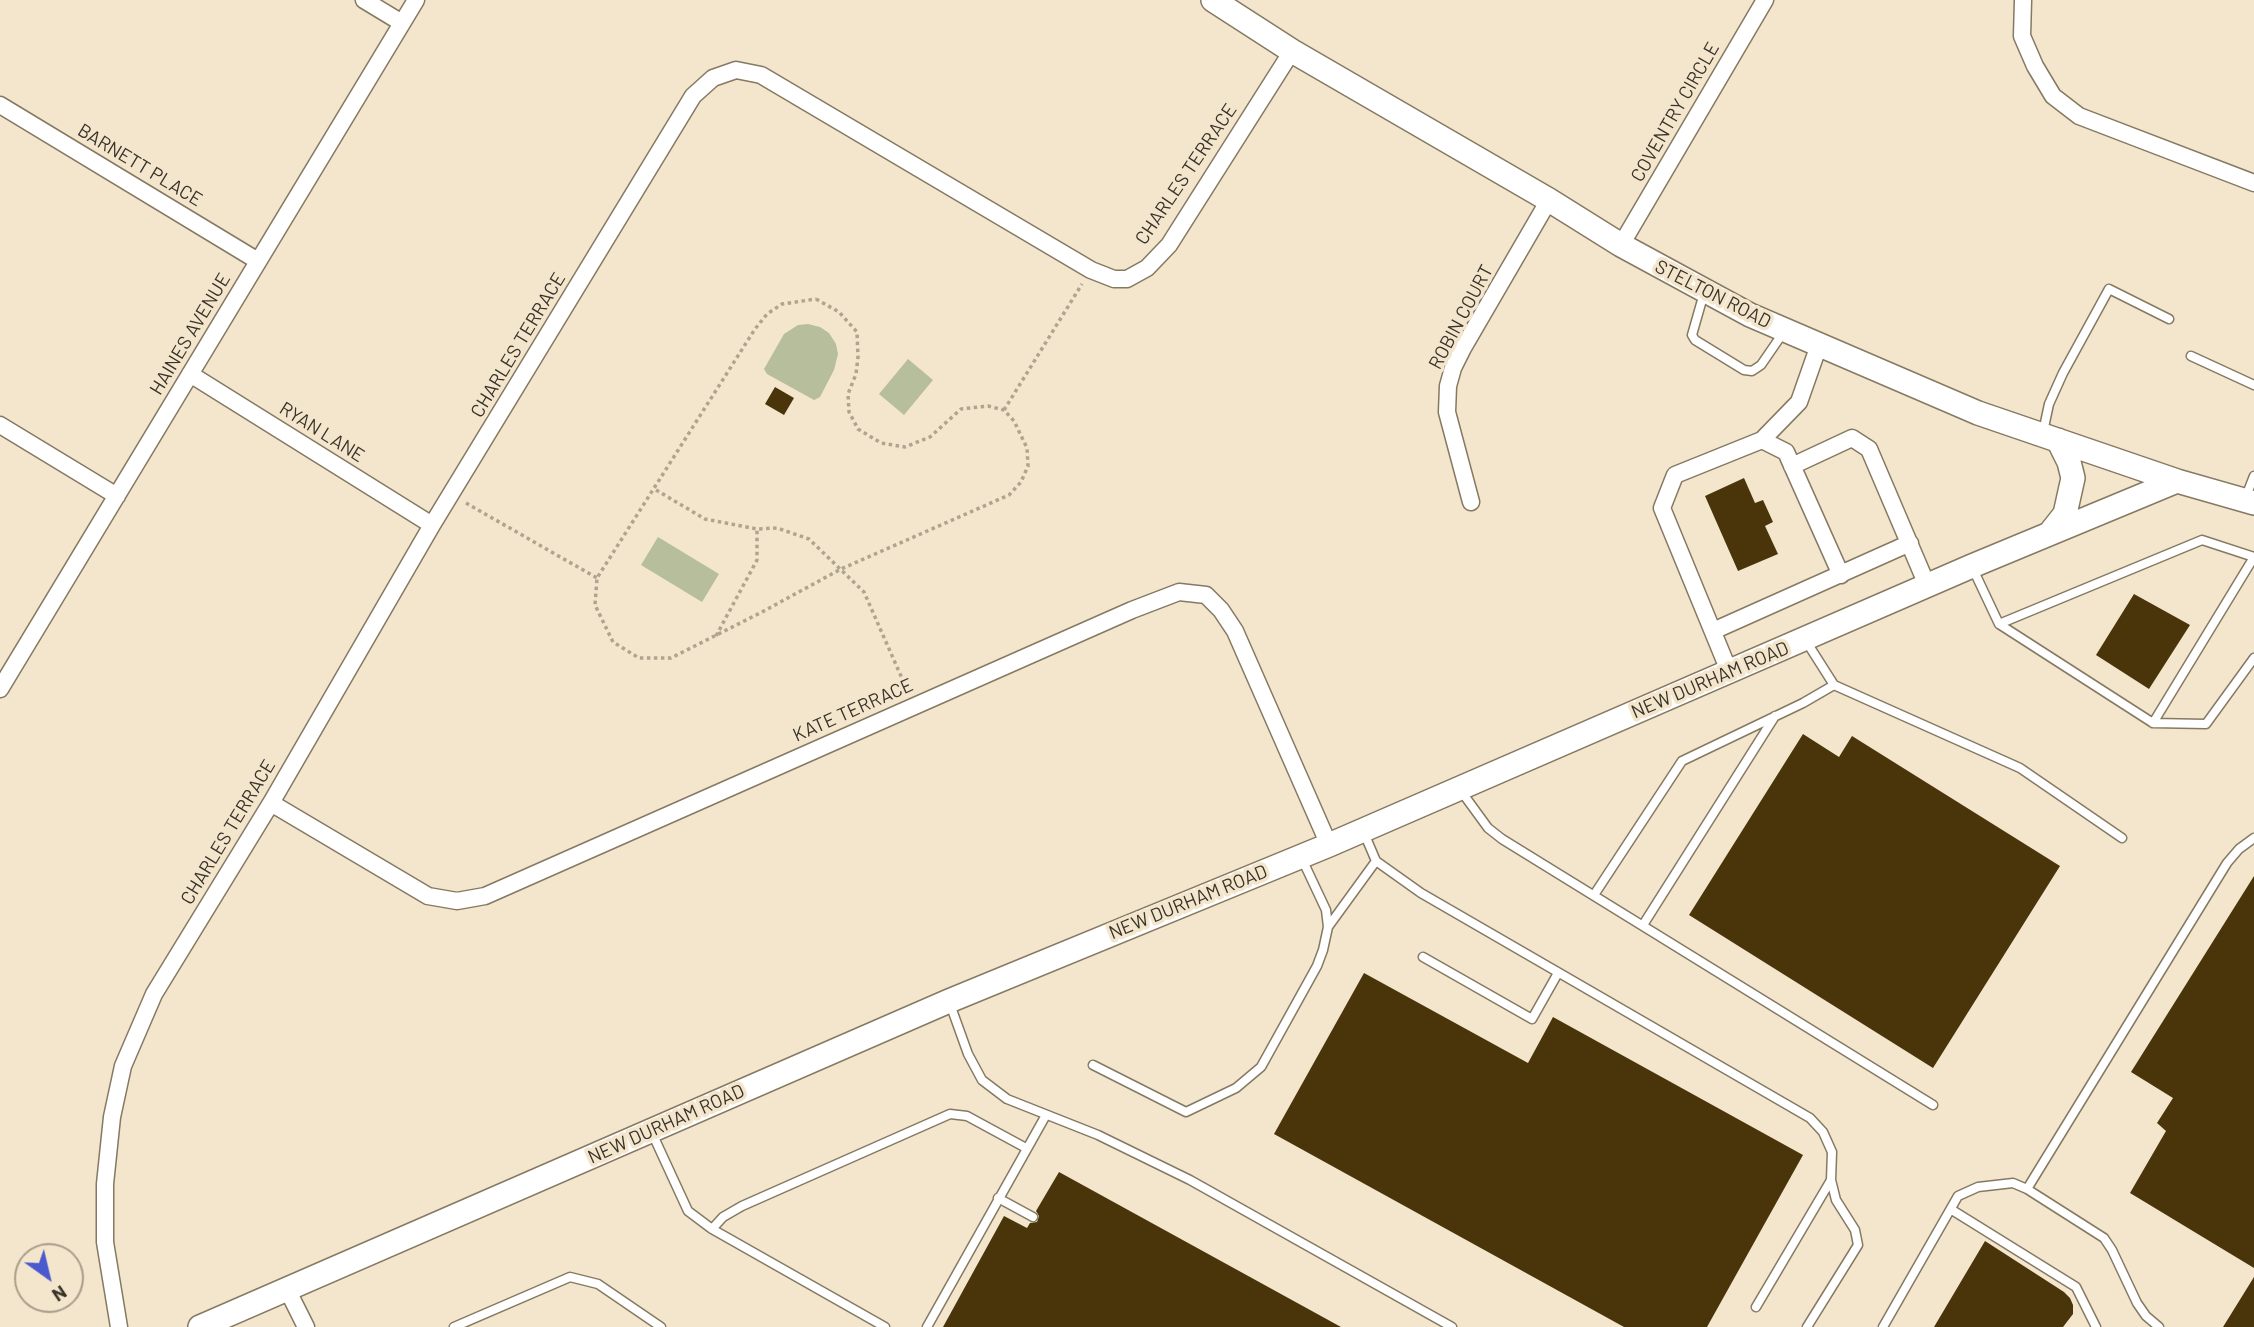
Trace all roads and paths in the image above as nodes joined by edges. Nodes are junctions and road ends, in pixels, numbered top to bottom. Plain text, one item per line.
1 (364, 0) edge
2 (415, 0) edge
3 (1765, 0) edge
4 (2023, 0) edge
5 (1224, 3) edge
6 (402, 23) junction
7 (1292, 51) junction
8 (0, 105) edge
9 (2254, 183) edge
10 (1549, 200) junction
11 (1621, 245) junction
12 (258, 261) junction
13 (1091, 270) junction
14 (1704, 291) junction
15 (2169, 319) dead end
16 (1785, 330) junction
17 (1819, 345) junction
18 (2191, 356) dead end
19 (190, 374) junction
20 (2254, 385) edge
21 (1004, 410) junction
22 (0, 425) edge
23 (2050, 438) junction
24 (1762, 440) junction
25 (1791, 466) junction
26 (2254, 476) edge
27 (2177, 481) junction
28 (655, 489) junction
29 (451, 495) junction
30 (117, 496) junction
31 (2249, 501) edge
32 (1471, 502) dead end
33 (432, 526) junction
34 (757, 529) junction
35 (2050, 533) junction
36 (1910, 543) junction
37 (2254, 557) edge
38 (1972, 566) junction
39 (841, 569) junction
40 (1841, 575) junction
41 (597, 578) junction
42 (1927, 585) junction
43 (1999, 624) junction
44 (1713, 631) junction
45 (716, 636) junction
46 (1805, 638) junction
47 (2254, 658) edge
48 (1729, 671) junction
49 (1834, 685) junction
50 (0, 690) edge
51 (914, 706) junction
52 (1775, 716) junction
53 (2153, 723) junction
54 (1459, 788) junction
55 (271, 803) junction
56 (1363, 830) junction
57 (2122, 838) dead end
58 (2254, 838) edge
59 (1329, 845) junction
60 (1301, 856) junction
61 (1376, 861) junction
62 (1594, 895) junction
63 (1643, 925) junction
64 (1328, 927) junction
65 (1423, 957) dead end
66 (1558, 972) junction
67 (949, 1001) junction
68 (1093, 1065) dead end
69 (1933, 1105) dead end
70 (1046, 1115) junction
71 (651, 1130) junction
72 (1026, 1148) junction
73 (1831, 1180) junction
74 (2027, 1189) junction
75 (998, 1198) junction
76 (1952, 1210) junction
77 (1033, 1217) dead end
78 (712, 1229) junction
79 (287, 1289) junction
80 (1756, 1307) dead end
81 (119, 1327) edge
82 (201, 1327) edge
83 (306, 1327) edge
84 (454, 1327) edge
85 (661, 1327) edge
86 (885, 1327) edge
87 (927, 1327) edge
88 (1452, 1327) edge
89 (1807, 1327) edge
90 (1883, 1327) edge
91 (2096, 1327) edge
92 (2159, 1327) edge

1 - 6 street
2 - 6 street, HAINES AVENUE
3 - 11 street, COVENTRY CIRCLE
4 - 9 street
5 - 7 main road, STELTON ROAD
6 - 12 street, HAINES AVENUE
7 - 10 main road, STELTON ROAD
7 - 13 street, CHARLES TERRACE
8 - 12 street, BARNETT PLACE
10 - 11 main road, STELTON ROAD
10 - 32 street, ROBIN COURT
11 - 14 main road, STELTON ROAD
12 - 19 street, HAINES AVENUE
13 - 21 path
13 - 29 street, CHARLES TERRACE
14 - 16 main road, STELTON ROAD
14 - 16 lane
15 - 23 lane
16 - 17 main road, STELTON ROAD
17 - 23 main road, STELTON ROAD
17 - 24 street
18 - 20 lane
19 - 30 street, HAINES AVENUE
19 - 33 street, RYAN LANE
21 - 28 path
21 - 39 path
22 - 30 street
23 - 27 main road, STELTON ROAD
23 - 35 main road
24 - 25 street
24 - 44 street
25 - 36 street
25 - 40 street
26 - 31 lane
27 - 31 main road, STELTON ROAD
27 - 35 main road, NEW DURHAM ROAD
28 - 34 path
28 - 41 path
29 - 33 street, CHARLES TERRACE
29 - 41 path
30 - 50 street, HAINES AVENUE
33 - 55 street, CHARLES TERRACE
34 - 39 path
34 - 45 path
35 - 38 main road, NEW DURHAM ROAD
36 - 40 street
36 - 42 street
37 - 43 lane
37 - 53 lane
38 - 42 main road, NEW DURHAM ROAD
38 - 43 lane
39 - 45 path
39 - 51 path
40 - 44 street
41 - 45 path
42 - 46 main road, NEW DURHAM ROAD
43 - 53 lane
44 - 48 street
46 - 48 main road, NEW DURHAM ROAD
46 - 49 lane
47 - 53 lane
48 - 54 main road, NEW DURHAM ROAD
49 - 52 lane
49 - 57 lane
51 - 55 street, KATE TERRACE
51 - 59 street, KATE TERRACE
52 - 62 lane
52 - 63 lane
54 - 56 main road, NEW DURHAM ROAD
54 - 62 lane
55 - 81 street, CHARLES TERRACE
56 - 59 main road, NEW DURHAM ROAD
56 - 61 lane
58 - 74 lane
59 - 60 main road, NEW DURHAM ROAD
60 - 64 lane
60 - 67 main road, NEW DURHAM ROAD
61 - 64 lane
61 - 66 lane
62 - 63 lane
63 - 69 lane
64 - 68 lane
65 - 66 lane
66 - 73 lane
67 - 70 lane
67 - 71 main road, NEW DURHAM ROAD
70 - 72 lane
70 - 88 lane
71 - 78 lane
71 - 79 main road, NEW DURHAM ROAD
72 - 75 lane
72 - 78 lane
73 - 80 lane
73 - 89 lane
74 - 76 lane
74 - 92 lane
75 - 77 lane
75 - 87 lane
76 - 90 lane
76 - 91 lane
78 - 86 lane
79 - 82 main road, NEW DURHAM ROAD
79 - 83 street
84 - 85 lane

